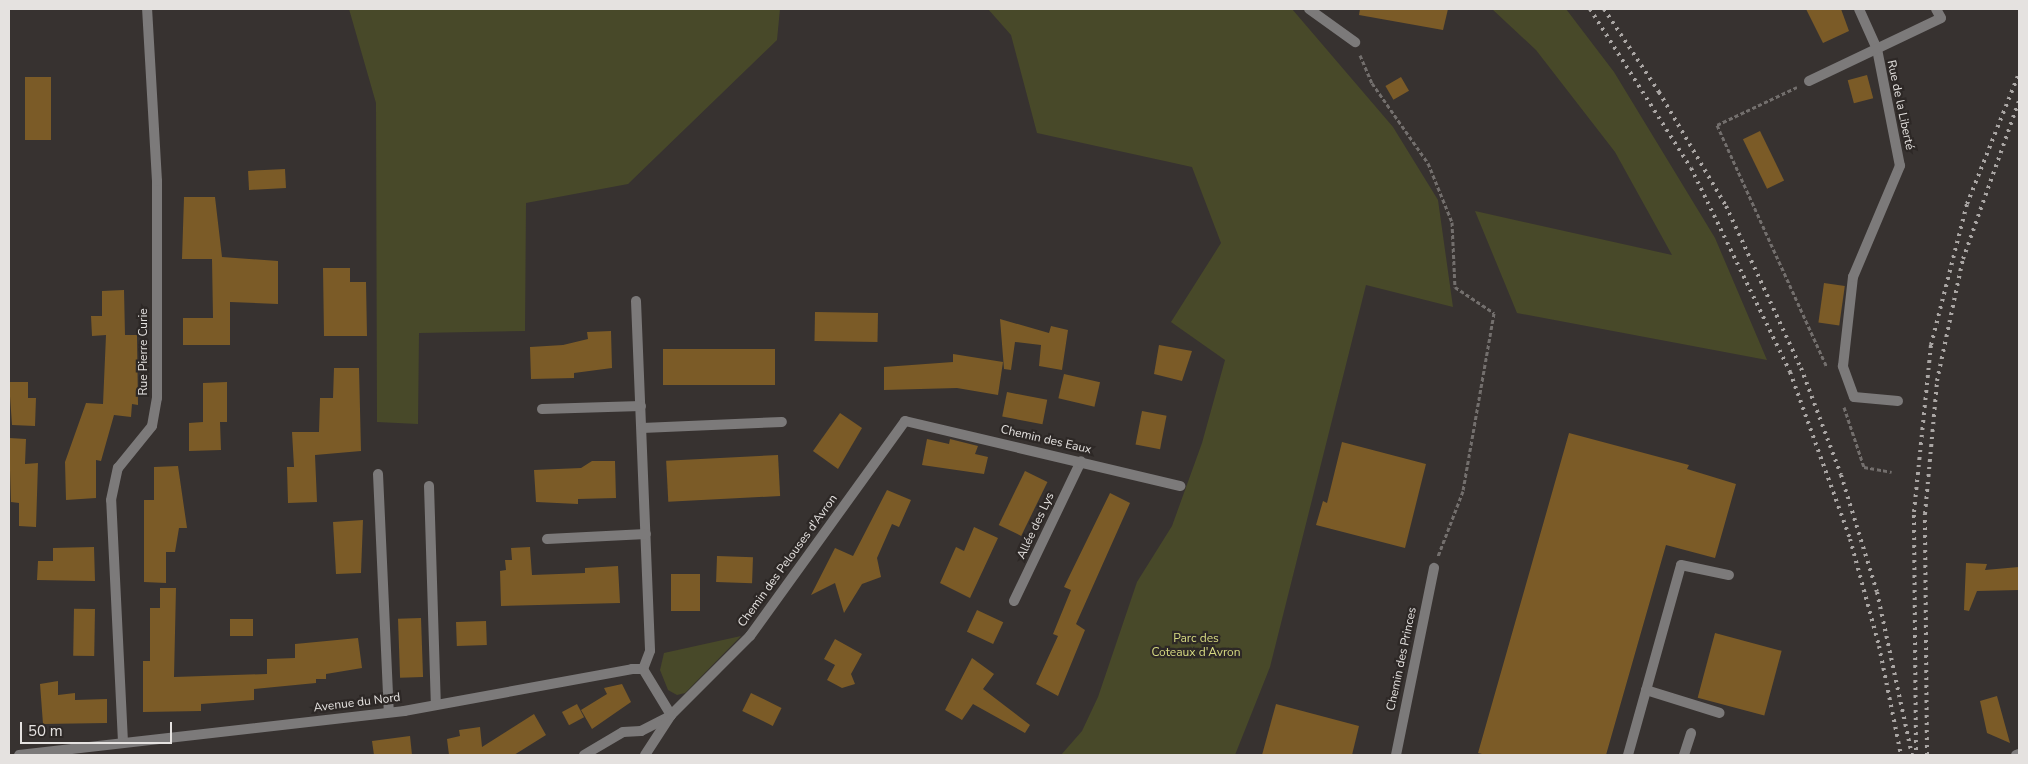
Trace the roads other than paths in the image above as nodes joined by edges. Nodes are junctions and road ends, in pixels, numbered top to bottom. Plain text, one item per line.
1 (147, 9) edge
2 (1309, 9) edge
3 (1859, 9) edge
4 (1936, 9) edge
5 (1356, 42) road end
6 (1877, 49) junction
7 (1809, 81) road end
8 (636, 301) dead end
9 (1898, 402) dead end
10 (641, 406) junction
11 (542, 410) dead end
12 (905, 421) joint
13 (782, 422) dead end
14 (642, 428) junction
15 (1081, 461) junction
16 (378, 474) dead end
17 (429, 486) dead end
18 (1180, 486) dead end
19 (646, 534) junction
20 (547, 539) dead end
21 (1434, 568) road end
22 (1729, 576) dead end
23 (1014, 601) dead end
24 (643, 669) junction
25 (1646, 690) junction
26 (436, 705) junction
27 (389, 712) junction
28 (1720, 713) dead end
29 (671, 715) junction
30 (1691, 733) dead end
31 (123, 742) junction
32 (19, 755) edge
33 (584, 755) edge
34 (645, 755) edge
35 (1396, 755) edge
36 (1628, 755) edge
37 (1684, 755) edge

1 - 31 street, Rue Pierre Curie
2 - 5 street
3 - 6 street, Rue de la Liberté
4 - 6 street, Rue de la Liberté
6 - 7 street, Rue de la Liberté
6 - 9 street, Rue de la Liberté
8 - 10 street
10 - 11 street
10 - 14 street
12 - 15 street, Chemin des Eaux
12 - 29 street, Chemin des Pelouses d'Avron
13 - 14 street
14 - 19 street
15 - 18 street, Chemin des Eaux
15 - 23 street, Allée des Lys
16 - 27 street
17 - 26 street
19 - 20 street
19 - 24 street
21 - 35 street, Chemin des Princes
22 - 25 street
24 - 26 street, Avenue du Nord
24 - 29 street
25 - 28 street
25 - 36 street
26 - 27 street, Avenue du Nord
27 - 31 street, Avenue du Nord
29 - 33 street
29 - 34 street, Chemin des Pelouses d'Avron
30 - 37 street
31 - 32 street, Avenue du Nord

